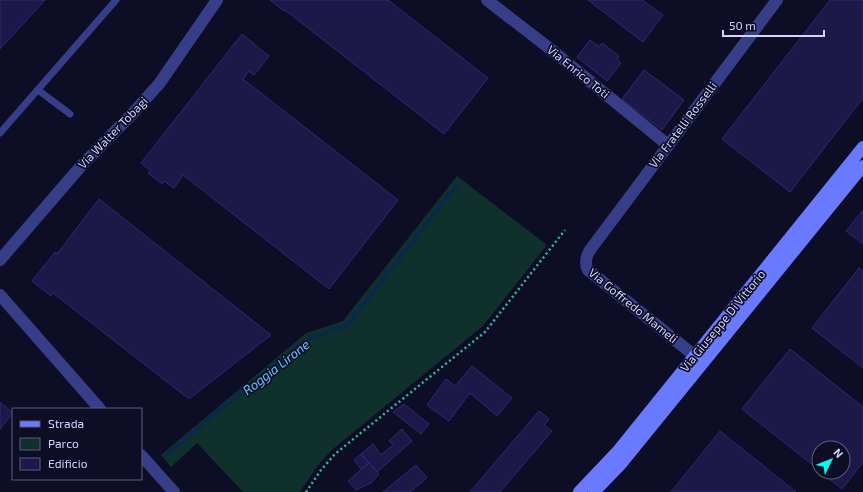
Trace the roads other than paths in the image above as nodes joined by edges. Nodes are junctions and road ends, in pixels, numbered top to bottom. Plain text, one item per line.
1 (116, 0) edge
2 (216, 0) edge
3 (487, 0) edge
4 (777, 0) edge
5 (38, 90) junction
6 (70, 114) dead end
7 (0, 133) edge
8 (668, 145) junction
9 (863, 147) edge
10 (863, 168) edge
11 (590, 250) joint
12 (0, 260) edge
13 (0, 295) edge
14 (695, 356) junction
15 (99, 408) edge
16 (142, 456) edge
17 (174, 492) edge
18 (579, 492) edge
19 (594, 492) edge

1 - 5 lane
2 - 12 street, Via Walter Tobagi
3 - 8 street, Via Enrico Toti
4 - 8 street, Via Fratelli Rosselli
5 - 6 lane
5 - 7 lane
8 - 11 street, Via Fratelli Rosselli
9 - 14 main road, Via Giuseppe Di Vittorio
10 - 19 main road, Via Giuseppe Di Vittorio
11 - 14 street, Via Goffredo Mameli
13 - 15 street
14 - 18 main road, Via Giuseppe Di Vittorio
16 - 17 street

